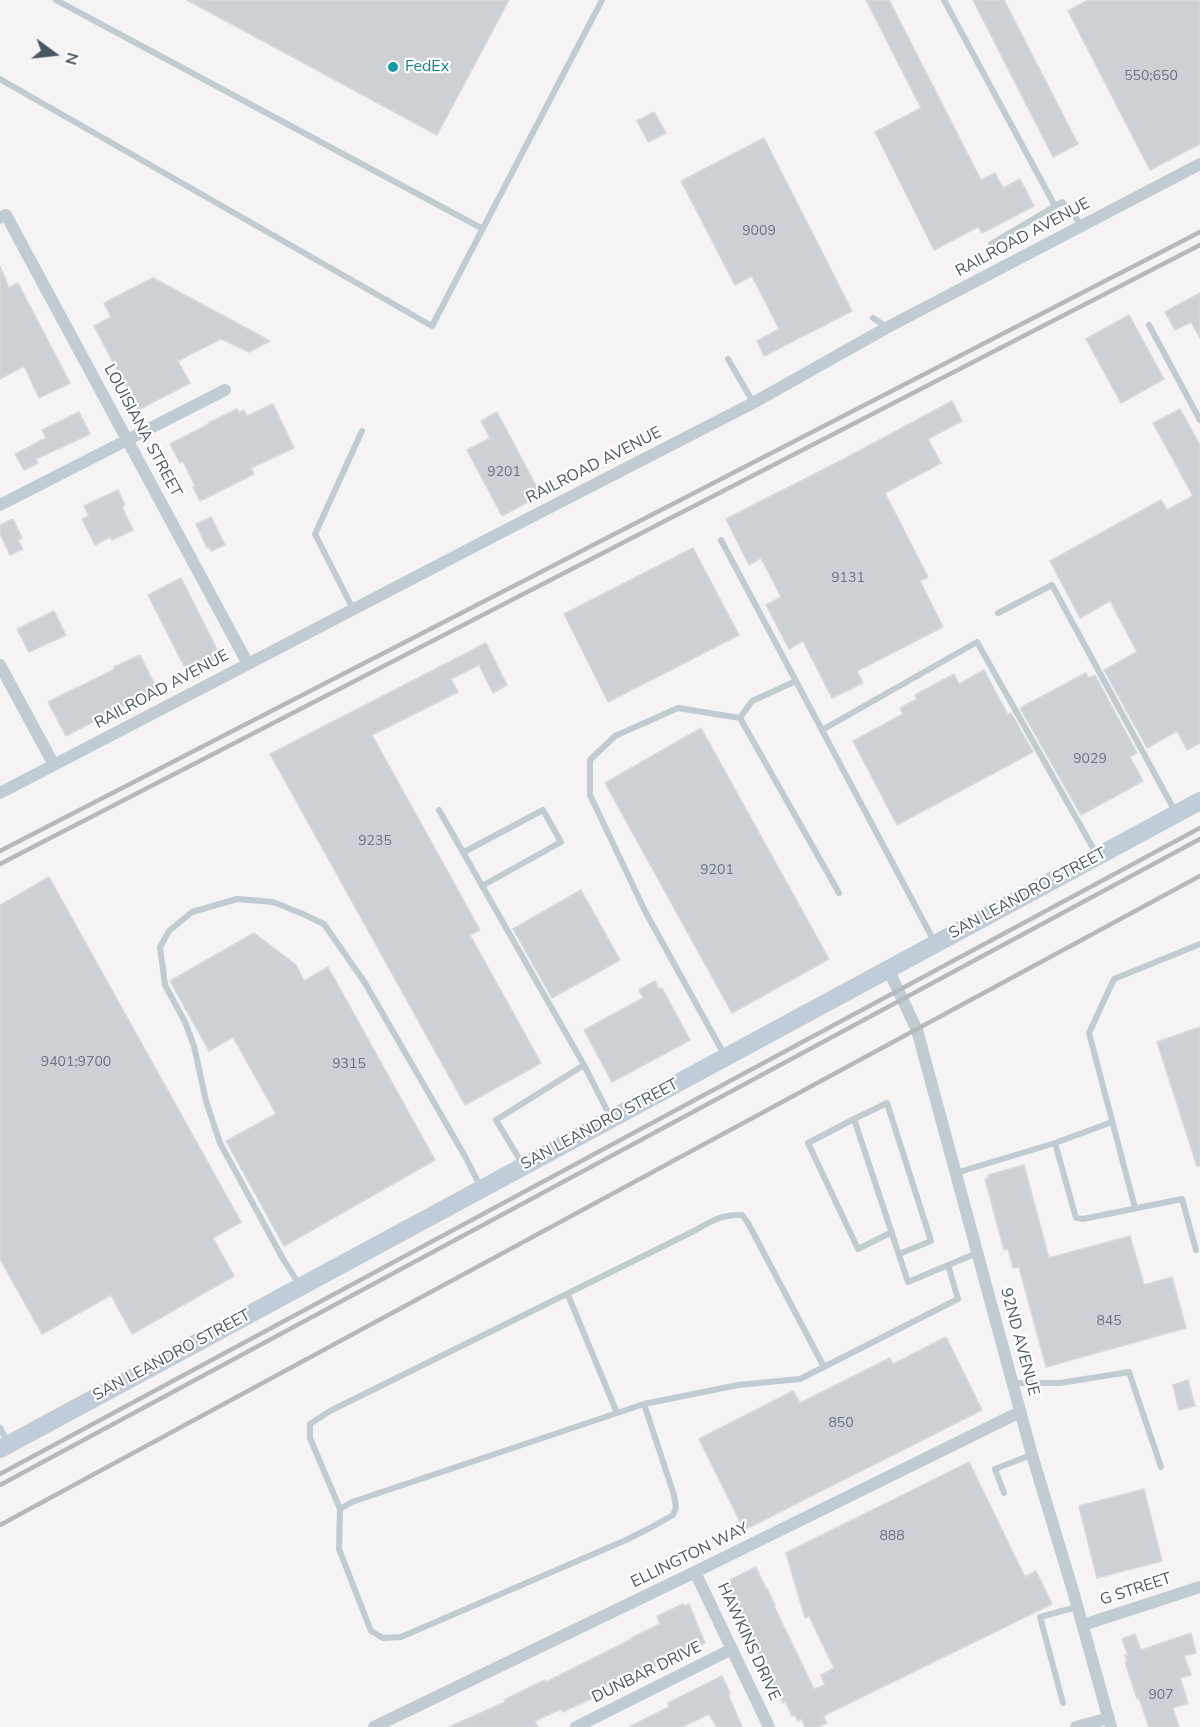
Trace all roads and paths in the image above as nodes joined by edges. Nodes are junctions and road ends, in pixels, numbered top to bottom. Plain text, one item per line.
1 (56, 0) edge
2 (602, 0) edge
3 (944, 0) edge
4 (0, 79) edge
5 (1200, 164) edge
6 (1055, 206) junction
7 (3, 217) edge
8 (1083, 225) junction
9 (483, 229) junction
10 (991, 244) dead end
11 (873, 318) dead end
12 (1149, 325) dead end
13 (888, 327) junction
14 (728, 359) dead end
15 (225, 390) dead end
16 (753, 403) junction
17 (1200, 420) edge
18 (362, 431) dead end
19 (128, 439) junction
20 (0, 505) edge
21 (721, 540) dead end
22 (353, 609) junction
23 (998, 613) dead end
24 (248, 664) junction
25 (0, 665) edge
26 (796, 681) junction
27 (740, 718) junction
28 (822, 730) junction
29 (54, 765) junction
30 (0, 793) edge
31 (1200, 801) edge
32 (439, 810) dead end
33 (1177, 813) junction
34 (464, 852) junction
35 (1098, 856) junction
36 (482, 886) junction
37 (839, 893) dead end
38 (936, 944) junction
39 (1200, 944) edge
40 (888, 969) junction
41 (725, 1056) junction
42 (584, 1065) junction
43 (611, 1118) junction
44 (854, 1119) junction
45 (1112, 1122) junction
46 (1055, 1143) junction
47 (523, 1166) junction
48 (956, 1173) junction
49 (482, 1188) junction
50 (1135, 1208) junction
51 (892, 1232) junction
52 (1196, 1250) dead end
53 (977, 1252) junction
54 (899, 1254) junction
55 (948, 1265) junction
56 (300, 1287) junction
57 (568, 1295) junction
58 (824, 1367) junction
59 (1012, 1383) junction
60 (644, 1404) junction
61 (1020, 1412) junction
62 (617, 1413) junction
63 (3, 1441) edge
64 (1032, 1455) junction
65 (1161, 1467) dead end
66 (1004, 1493) dead end
67 (340, 1509) junction
68 (695, 1572) junction
69 (1200, 1587) edge
70 (1078, 1607) junction
71 (1083, 1625) junction
72 (732, 1649) junction
73 (1063, 1703) dead end
74 (1110, 1722) edge
75 (374, 1727) edge
76 (576, 1727) edge
77 (769, 1727) edge
78 (1076, 1727) edge

1 - 9 lane
2 - 9 lane
3 - 6 lane
4 - 9 lane
5 - 8 street, RAILROAD AVENUE
6 - 8 lane
6 - 10 lane
7 - 19 street, LOUISIANA STREET
8 - 13 street, RAILROAD AVENUE
11 - 13 lane
12 - 17 lane
13 - 16 street, RAILROAD AVENUE
14 - 16 lane
15 - 19 street
16 - 22 street, RAILROAD AVENUE
18 - 22 lane
19 - 20 street
19 - 24 street, LOUISIANA STREET
21 - 26 lane
22 - 24 street, RAILROAD AVENUE
23 - 33 lane
24 - 29 street, RAILROAD AVENUE
25 - 29 street
26 - 27 lane
26 - 28 lane
27 - 37 lane
27 - 41 lane
28 - 35 lane
28 - 38 lane
29 - 30 street, RAILROAD AVENUE
31 - 33 main road, SAN LEANDRO STREET
32 - 34 lane
33 - 35 main road, SAN LEANDRO STREET
34 - 36 lane
34 - 36 lane
35 - 38 main road, SAN LEANDRO STREET
36 - 42 lane
38 - 40 main road, SAN LEANDRO STREET
39 - 45 lane
40 - 41 main road, SAN LEANDRO STREET
40 - 48 street, 92ND AVENUE
41 - 43 main road, SAN LEANDRO STREET
42 - 43 lane
42 - 47 lane
43 - 47 main road, SAN LEANDRO STREET
44 - 51 lane
44 - 51 lane
44 - 54 lane
45 - 46 lane
45 - 50 lane
46 - 48 lane
46 - 50 lane
47 - 49 main road, SAN LEANDRO STREET
48 - 53 street, 92ND AVENUE
49 - 56 main road, SAN LEANDRO STREET
49 - 56 lane
50 - 52 lane
51 - 54 lane
53 - 55 lane
53 - 59 street, 92ND AVENUE
54 - 55 lane
55 - 58 lane
56 - 63 main road, SAN LEANDRO STREET
57 - 58 lane
57 - 62 lane
57 - 67 lane
58 - 60 lane
59 - 61 street, 92ND AVENUE
59 - 65 lane
60 - 62 lane
60 - 67 lane
61 - 64 street, 92ND AVENUE
61 - 68 street, ELLINGTON WAY
62 - 67 lane
64 - 66 lane
64 - 70 street, 92ND AVENUE
68 - 72 street, HAWKINS DRIVE
68 - 75 street, ELLINGTON WAY
69 - 71 street, G STREET
70 - 71 street, 92ND AVENUE
70 - 73 lane
71 - 74 street, 92ND AVENUE
72 - 76 street, DUNBAR DRIVE
72 - 77 street, HAWKINS DRIVE
74 - 78 street

